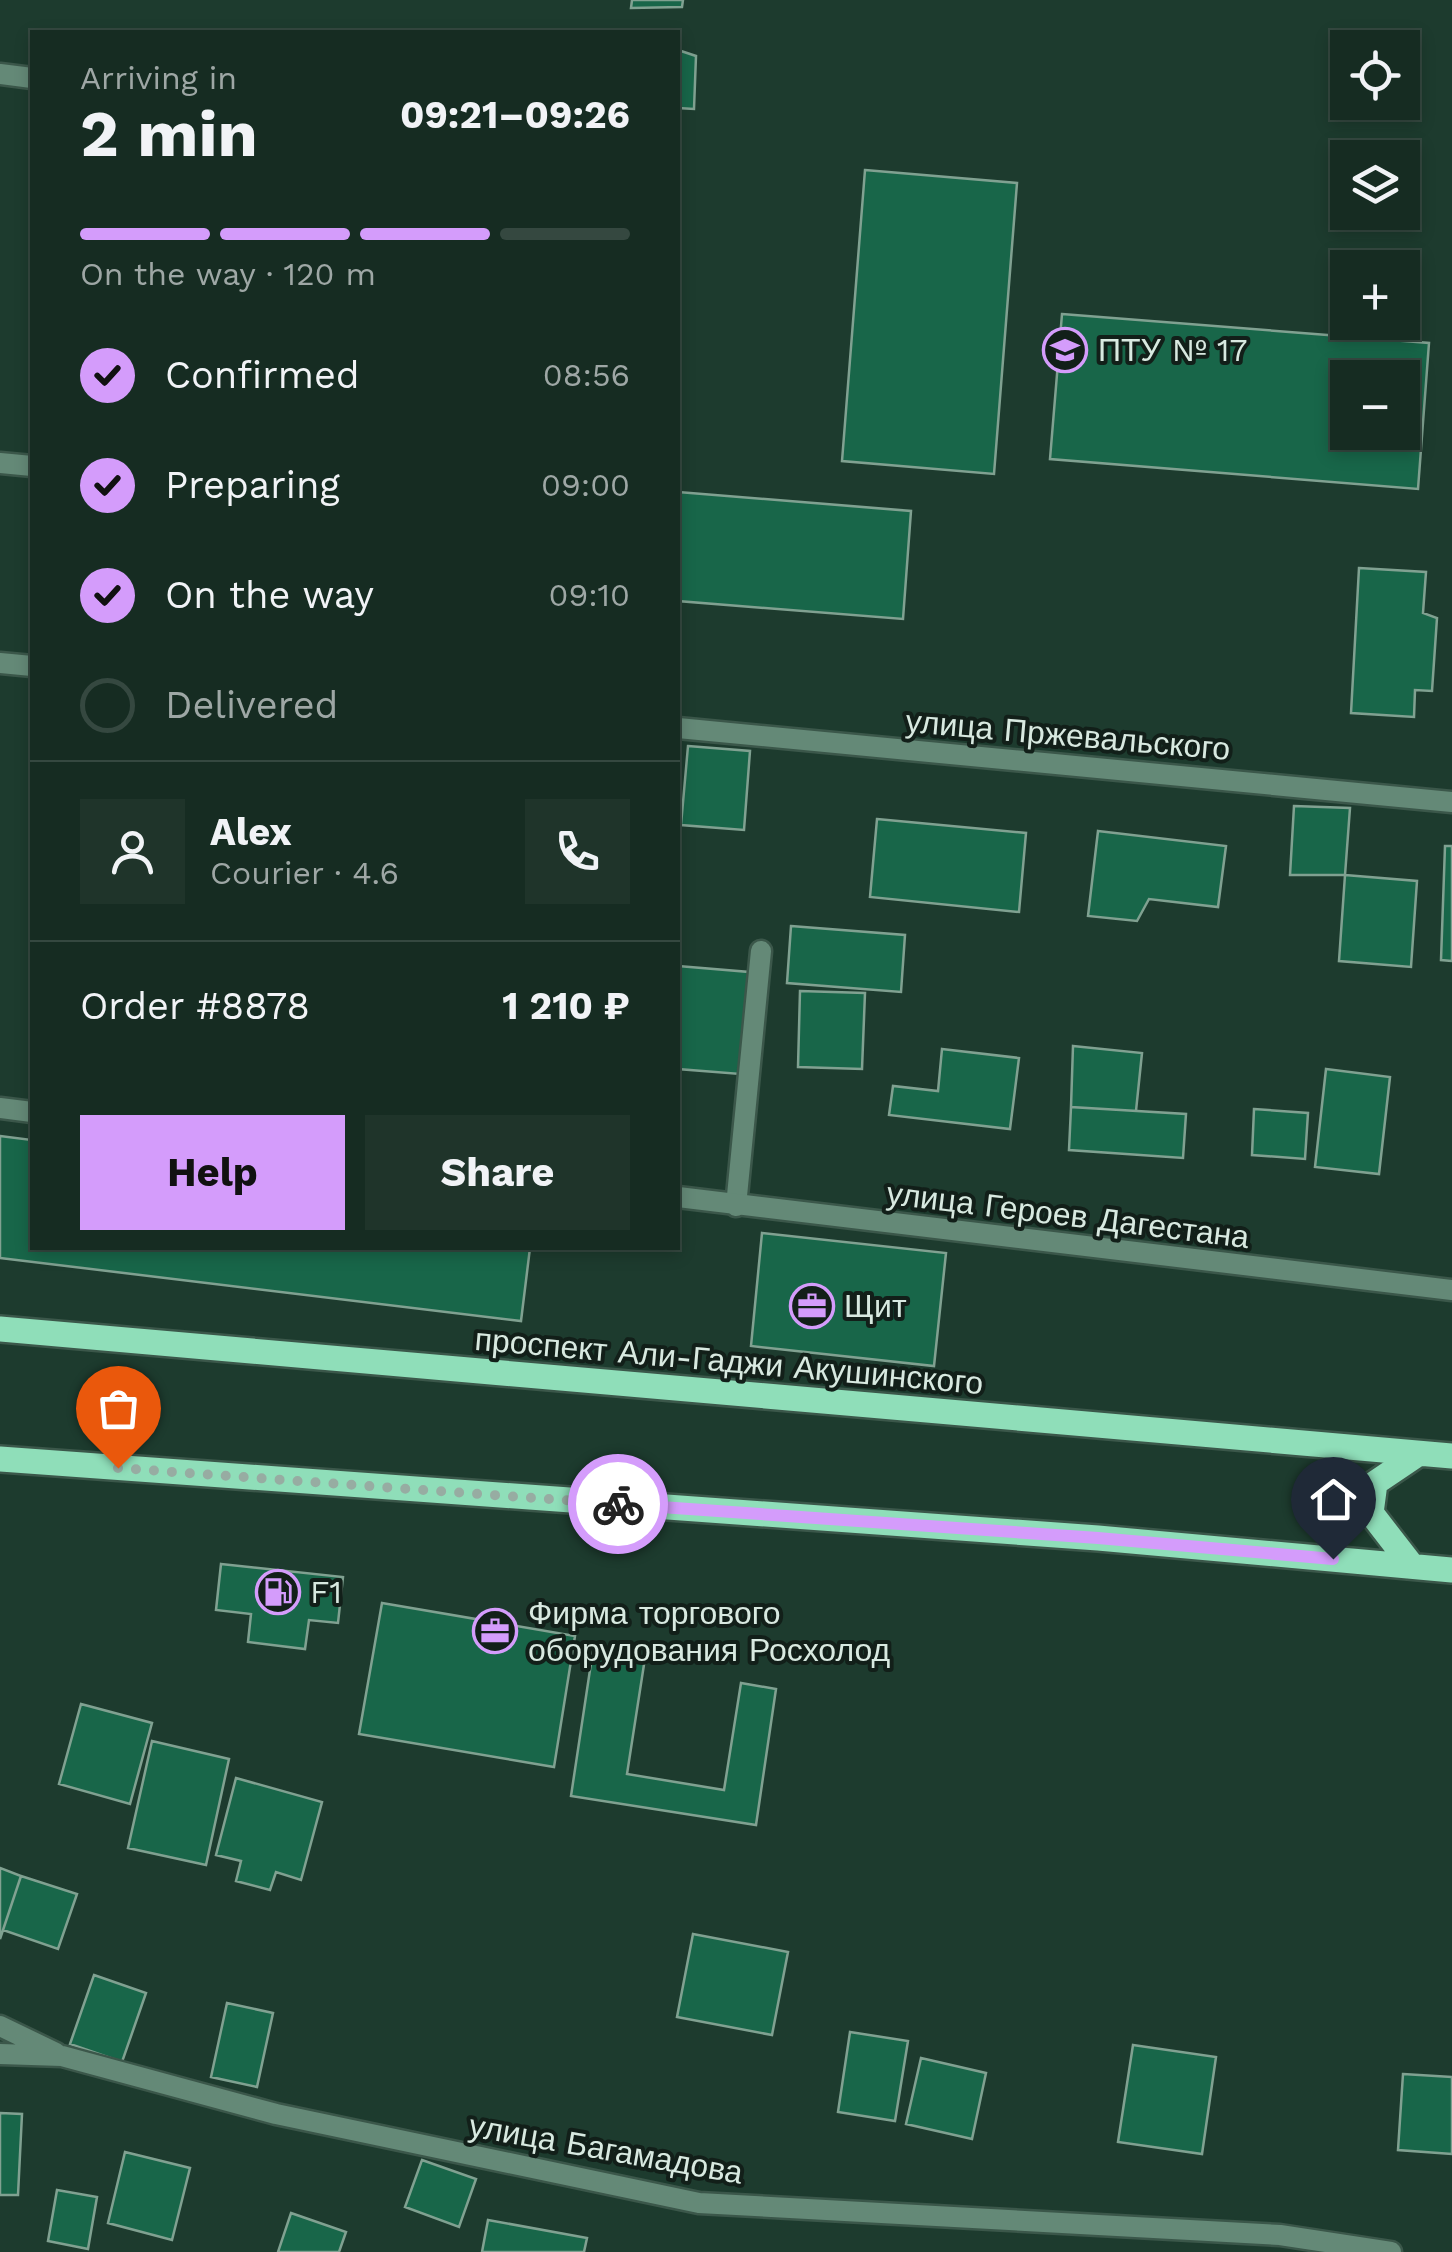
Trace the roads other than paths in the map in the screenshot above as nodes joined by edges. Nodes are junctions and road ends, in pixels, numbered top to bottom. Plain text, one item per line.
1 (0, 74) edge
2 (30, 78) edge
3 (0, 463) edge
4 (30, 466) edge
5 (0, 662) edge
6 (30, 666) edge
7 (680, 728) edge
8 (1452, 802) edge
9 (761, 951) dead end
10 (0, 1108) edge
11 (30, 1112) edge
12 (680, 1197) edge
13 (736, 1206) junction
14 (1452, 1290) edge
15 (0, 1329) edge
16 (1418, 1454) junction
17 (1452, 1456) edge
18 (0, 1459) edge
19 (1412, 1566) junction
20 (1452, 1570) edge
21 (0, 2026) edge
22 (0, 2054) edge
23 (62, 2056) junction
24 (1391, 2252) edge

1 - 2 street
3 - 4 street
5 - 6 street
7 - 8 street, улица Пржевальского
9 - 13 street
10 - 11 street
12 - 13 street, улица Героев Дагестана
13 - 14 street, улица Героев Дагестана
15 - 16 main road, проспект Али-Гаджи Акушинского
16 - 17 main road, проспект Али-Гаджи Акушинского
16 - 19 main road
18 - 19 main road
19 - 20 main road
21 - 23 street
22 - 23 street, улица Багамадова
23 - 24 street, улица Багамадова

